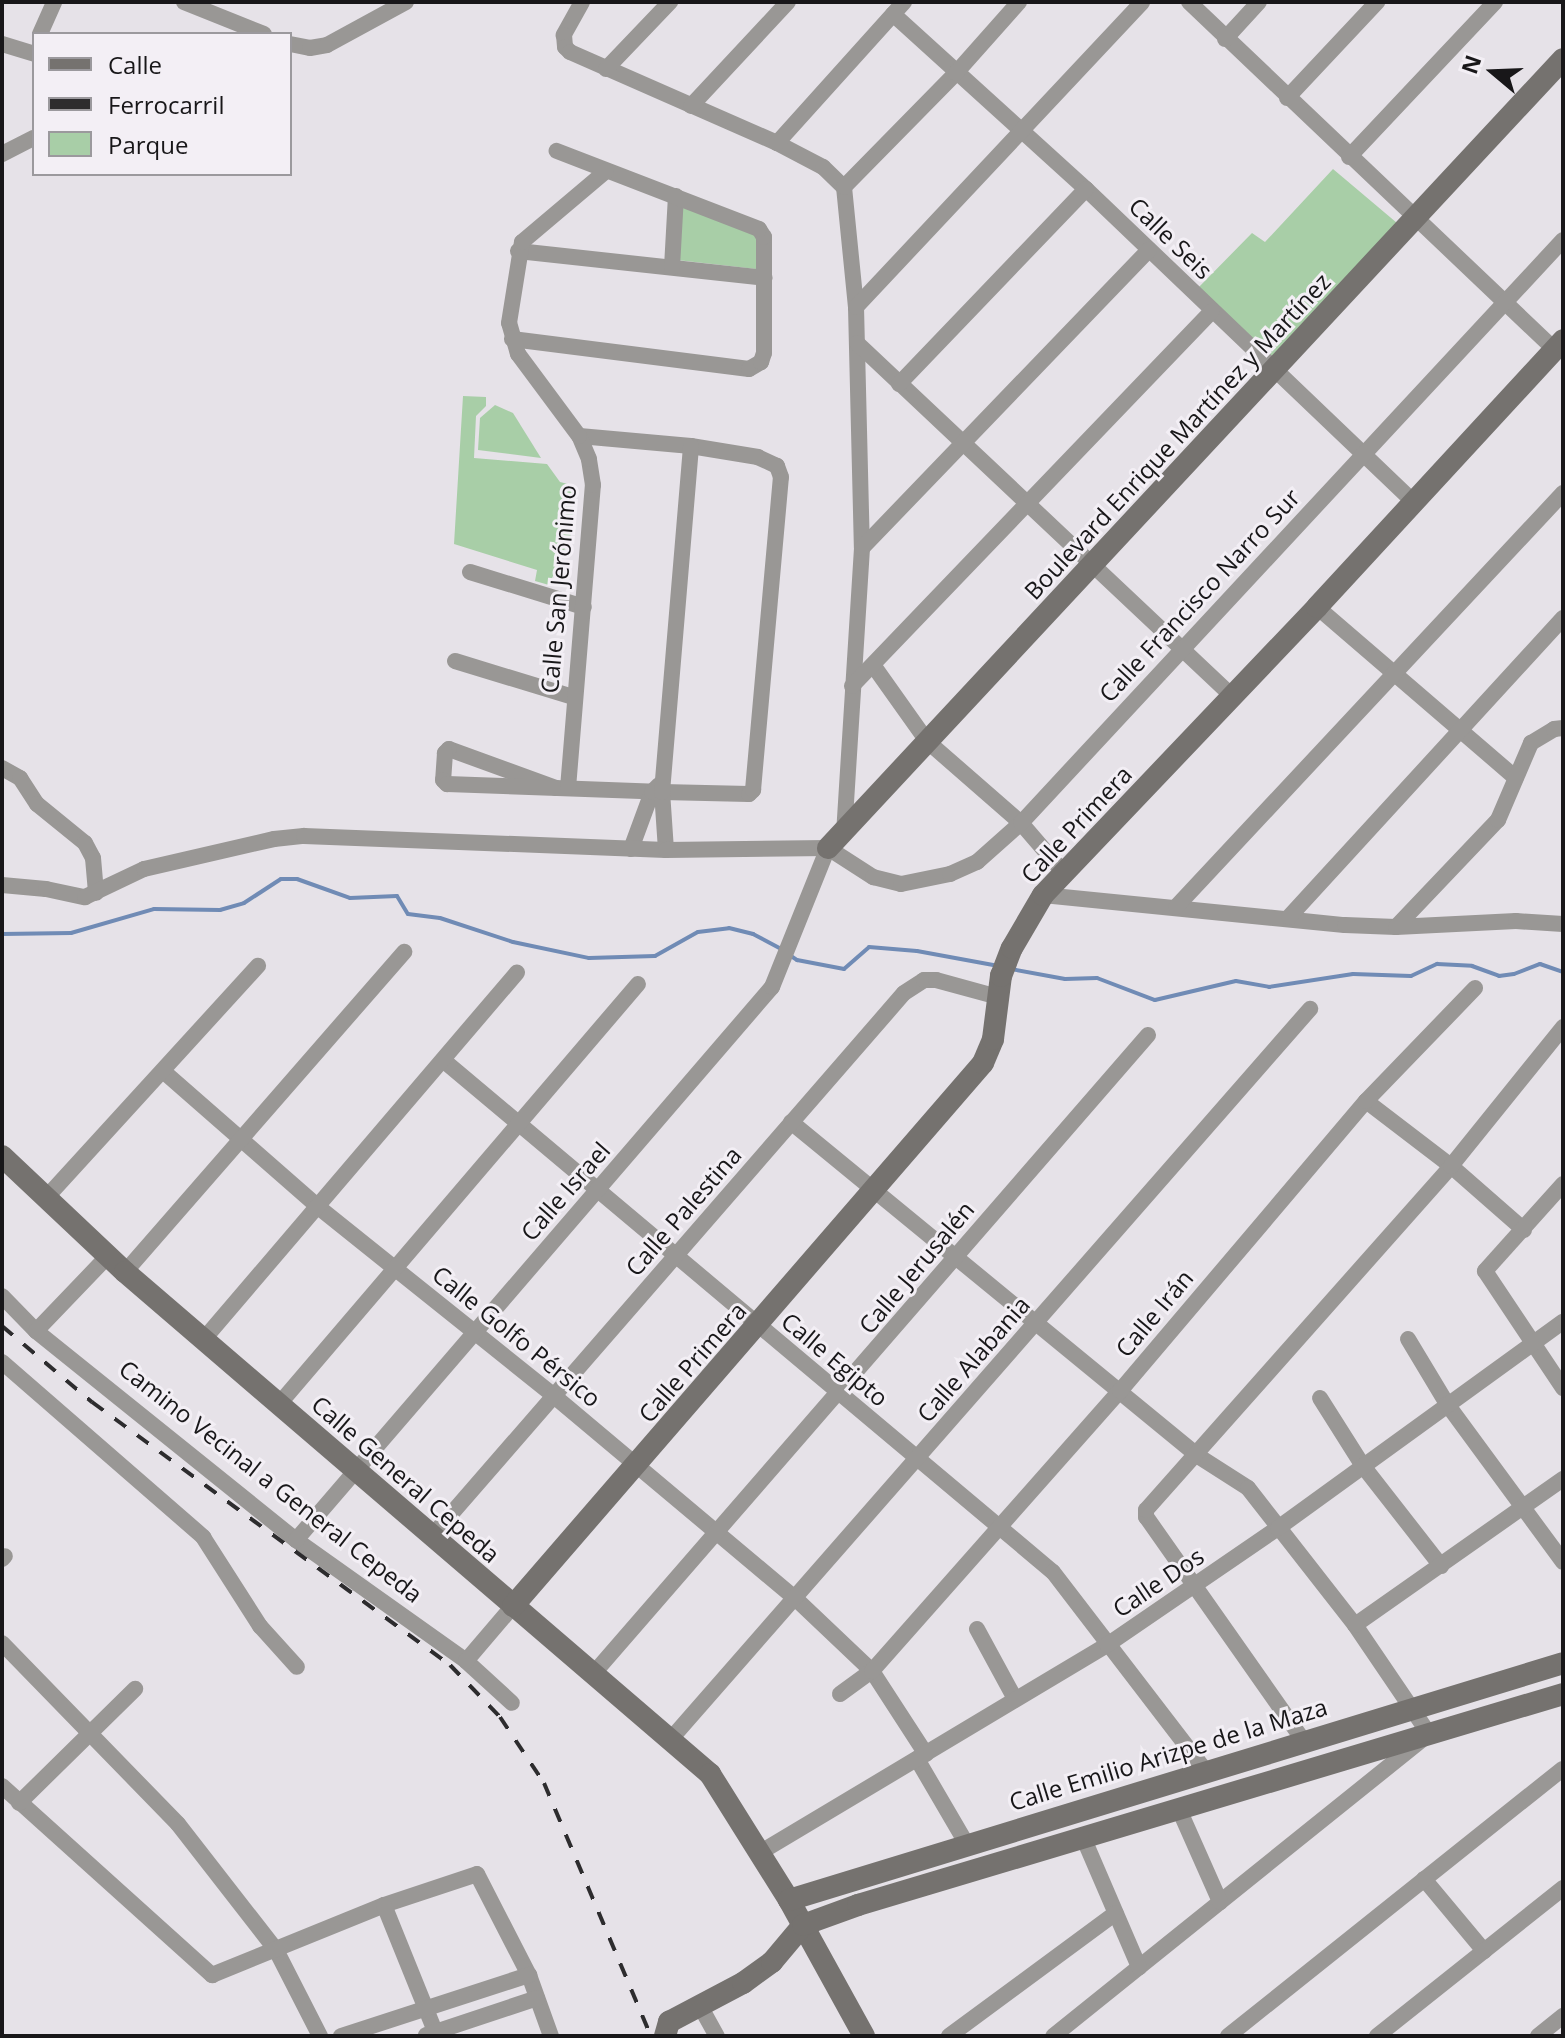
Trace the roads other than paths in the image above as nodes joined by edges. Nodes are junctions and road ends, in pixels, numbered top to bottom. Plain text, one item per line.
1 (54, 2) edge
2 (184, 2) edge
3 (406, 2) edge
4 (582, 2) edge
5 (670, 2) edge
6 (788, 2) edge
7 (1019, 2) edge
8 (1142, 2) edge
9 (1189, 2) edge
10 (1259, 2) edge
11 (1377, 2) edge
12 (1495, 2) edge
13 (898, 8) edge
14 (41, 32) edge
15 (259, 32) edge
16 (1225, 39) junction
17 (2, 44) edge
18 (292, 45) edge
19 (32, 51) edge
20 (1563, 59) edge
21 (606, 69) junction
22 (956, 73) junction
23 (1287, 98) junction
24 (691, 106) junction
25 (1022, 131) junction
26 (32, 139) edge
27 (777, 143) junction
28 (557, 151) dead end
29 (2, 154) edge
30 (1349, 157) junction
31 (606, 171) junction
32 (844, 187) junction
33 (1086, 189) junction
34 (676, 196) junction
35 (1415, 219) junction
36 (1563, 240) edge
37 (1149, 250) junction
38 (518, 251) junction
39 (672, 267) junction
40 (765, 278) junction
41 (1504, 302) junction
42 (856, 307) junction
43 (1212, 311) junction
44 (512, 339) junction
45 (857, 343) junction
46 (1558, 344) edge
47 (1275, 370) junction
48 (899, 384) junction
49 (579, 436) junction
50 (964, 444) junction
51 (691, 446) junction
52 (1364, 455) junction
53 (1563, 493) edge
54 (1027, 500) junction
55 (1412, 501) junction
56 (862, 548) junction
57 (1095, 563) junction
58 (470, 572) dead end
59 (584, 607) junction
60 (1317, 607) junction
61 (1563, 618) edge
62 (1181, 647) junction
63 (455, 661) dead end
64 (873, 665) junction
65 (1394, 672) junction
66 (852, 686) junction
67 (1232, 696) junction
68 (573, 697) junction
69 (1563, 728) edge
70 (1460, 730) junction
71 (927, 741) junction
72 (2, 768) edge
73 (1516, 778) junction
74 (660, 787) junction
75 (562, 788) junction
76 (1021, 823) junction
77 (844, 831) junction
78 (828, 848) junction
79 (631, 849) junction
80 (666, 850) junction
81 (1064, 873) junction
82 (2, 885) edge
83 (96, 893) junction
84 (1043, 895) junction
85 (1176, 907) junction
86 (1289, 917) junction
87 (1563, 924) edge
88 (1396, 927) junction
89 (404, 952) dead end
90 (258, 966) dead end
91 (517, 973) dead end
92 (638, 984) dead end
93 (1000, 987) junction
94 (1475, 988) dead end
95 (1310, 1009) dead end
96 (1563, 1027) edge
97 (1148, 1035) dead end
98 (443, 1060) junction
99 (163, 1071) junction
100 (1366, 1101) junction
101 (791, 1122) junction
102 (519, 1125) junction
103 (243, 1139) junction
104 (2, 1156) edge
105 (1451, 1166) junction
106 (1563, 1184) edge
107 (874, 1189) junction
108 (597, 1192) junction
109 (45, 1199) junction
110 (317, 1206) junction
111 (1524, 1230) junction
112 (957, 1255) junction
113 (107, 1257) junction
114 (676, 1257) junction
115 (396, 1270) junction
116 (125, 1272) junction
117 (2, 1296) edge
118 (1563, 1322) edge
119 (1037, 1323) junction
120 (758, 1326) junction
121 (36, 1331) junction
122 (474, 1333) junction
123 (204, 1339) junction
124 (1408, 1339) dead end
125 (1531, 1345) junction
126 (5, 1370) edge
127 (1563, 1388) edge
128 (1120, 1391) junction
129 (839, 1394) junction
130 (554, 1396) junction
131 (1320, 1398) dead end
132 (280, 1403) junction
133 (1447, 1404) junction
134 (1198, 1456) junction
135 (918, 1458) junction
136 (637, 1465) junction
137 (1363, 1466) junction
138 (358, 1471) junction
139 (1563, 1479) edge
140 (1525, 1506) junction
141 (999, 1526) junction
142 (1278, 1528) junction
143 (717, 1531) junction
144 (432, 1536) junction
145 (296, 1540) junction
146 (1563, 1562) edge
147 (1441, 1566) junction
148 (1194, 1587) junction
149 (796, 1599) junction
150 (513, 1606) junction
151 (1355, 1625) junction
152 (977, 1629) dead end
153 (2, 1643) edge
154 (1107, 1645) junction
155 (466, 1661) junction
156 (1563, 1663) edge
157 (297, 1667) dead end
158 (872, 1671) junction
159 (594, 1673) junction
160 (135, 1689) dead end
161 (840, 1694) dead end
162 (1563, 1694) edge
163 (1015, 1699) junction
164 (512, 1703) dead end
165 (1413, 1707) junction
166 (88, 1732) junction
167 (1429, 1734) junction
168 (670, 1740) junction
169 (1303, 1740) junction
170 (921, 1756) junction
171 (1563, 1769) edge
172 (1205, 1770) junction
173 (2, 1786) edge
174 (19, 1803) junction
175 (1178, 1807) junction
176 (1083, 1837) junction
177 (966, 1843) junction
178 (761, 1852) junction
179 (1424, 1879) junction
180 (1563, 1888) edge
181 (789, 1900) junction
182 (1220, 1902) junction
183 (384, 1905) junction
184 (1116, 1913) junction
185 (803, 1925) junction
186 (276, 1950) junction
187 (1484, 1951) junction
188 (1139, 1967) junction
189 (529, 1975) junction
190 (537, 1998) junction
191 (699, 2004) junction
192 (426, 2007) junction
193 (1563, 2016) edge
194 (432, 2035) edge
195 (320, 2036) edge
196 (341, 2036) edge
197 (551, 2036) edge
198 (665, 2036) edge
199 (717, 2036) edge
200 (864, 2036) edge
201 (949, 2036) edge
202 (1053, 2036) edge
203 (1228, 2036) edge
204 (1377, 2036) edge
205 (1538, 2036) edge

1 - 14 street
2 - 15 street
3 - 18 street
4 - 21 street
5 - 21 street
6 - 24 street
7 - 22 street
8 - 25 street
9 - 16 street
10 - 16 street
11 - 23 street
12 - 30 street
13 - 22 street, Calle Seis
13 - 27 street
16 - 23 street
17 - 19 street
20 - 35 street, Boulevard Enrique Martínez y Martínez
21 - 24 street
22 - 25 street, Calle Seis
22 - 32 street
23 - 30 street
24 - 27 street
25 - 33 street, Calle Seis
25 - 42 street
26 - 29 street
27 - 32 street
28 - 31 street
30 - 35 street
31 - 34 street
31 - 38 street
32 - 42 street
33 - 37 street, Calle Seis
33 - 48 street
34 - 39 street
34 - 40 street
35 - 41 street
35 - 47 street, Boulevard Enrique Martínez y Martínez
36 - 41 street, Calle Francisco Narro Sur
37 - 43 street, Calle Seis
37 - 50 street
38 - 39 street
38 - 44 street
39 - 40 street
40 - 44 street
41 - 46 street
41 - 52 street, Calle Francisco Narro Sur
42 - 45 street
43 - 47 street, Calle Seis
43 - 54 street
44 - 49 street, Calle San Jerónimo
45 - 48 street
45 - 56 street
46 - 55 street, Calle Primera
47 - 52 street, Calle Seis
47 - 57 street, Boulevard Enrique Martínez y Martínez
48 - 50 street
49 - 51 street
49 - 59 street, Calle San Jerónimo
50 - 54 street
50 - 56 street
51 - 74 street
51 - 74 street
52 - 55 street, Calle Seis
52 - 62 street, Calle Francisco Narro Sur
53 - 65 street
54 - 57 street
54 - 64 street
55 - 60 street, Calle Primera
56 - 66 street
57 - 62 street
57 - 71 street, Boulevard Enrique Martínez y Martínez
58 - 59 street
59 - 68 street, Calle San Jerónimo
60 - 65 street
60 - 67 street, Calle Primera
61 - 70 street
62 - 67 street
62 - 76 street, Calle Francisco Narro Sur
63 - 68 street
64 - 66 street
64 - 71 street
65 - 70 street
65 - 85 street
66 - 77 street
67 - 81 street, Calle Primera
68 - 75 street, Calle San Jerónimo
69 - 73 street
70 - 73 street
70 - 86 street
71 - 76 street
71 - 77 street, Boulevard Enrique Martínez y Martínez
72 - 83 street
73 - 88 street
74 - 75 street
74 - 79 street
74 - 80 street
75 - 75 street
76 - 78 street, Calle Francisco Narro Sur
76 - 81 street
77 - 78 street, Boulevard Enrique Martínez y Martínez
78 - 80 street
78 - 108 street, Calle Israel
79 - 80 street
79 - 83 street
81 - 84 street, Calle Primera
82 - 83 street
84 - 85 street
84 - 93 street, Calle Primera
85 - 86 street
86 - 88 street
87 - 88 street
89 - 103 street
90 - 99 street
91 - 98 street
92 - 102 street
93 - 101 street, Calle Palestina
93 - 107 street, Calle Primera
94 - 100 street, Calle Irán
95 - 119 street, Calle Alabania
96 - 105 street
97 - 112 street, Calle Jerusalén
98 - 102 street, Calle Egipto
98 - 110 street
99 - 103 street, Calle Golfo Pérsico
99 - 109 street
100 - 105 street
100 - 128 street, Calle Irán
101 - 107 street
101 - 114 street, Calle Palestina
102 - 108 street, Calle Egipto
102 - 115 street
103 - 110 street, Calle Golfo Pérsico
103 - 116 street
104 - 109 street, Calle General Cepeda
105 - 111 street
105 - 134 street
106 - 111 street
107 - 112 street
107 - 120 street, Calle Primera
108 - 114 street, Calle Egipto
108 - 122 street, Calle Israel
109 - 113 street, Calle General Cepeda
110 - 115 street, Calle Golfo Pérsico
110 - 123 street
111 - 125 street
112 - 119 street
112 - 129 street, Calle Jerusalén
113 - 116 street, Calle General Cepeda
113 - 121 street
114 - 120 street, Calle Egipto
114 - 130 street, Calle Palestina
115 - 122 street, Calle Golfo Pérsico
115 - 132 street
116 - 123 street, Calle General Cepeda
117 - 121 street, Camino Vecinal a General Cepeda
118 - 125 street, Calle Dos
119 - 128 street
119 - 135 street, Calle Alabania
120 - 129 street, Calle Egipto
120 - 136 street, Calle Primera
121 - 145 street, Camino Vecinal a General Cepeda
122 - 130 street, Calle Golfo Pérsico
122 - 138 street, Calle Israel
123 - 132 street, Calle General Cepeda
124 - 133 street
125 - 127 street
125 - 133 street, Calle Dos
126 - 157 street
128 - 134 street
128 - 141 street, Calle Irán
129 - 135 street, Calle Egipto
129 - 143 street, Calle Jerusalén
130 - 136 street, Calle Golfo Pérsico
130 - 144 street, Calle Palestina
131 - 137 street
132 - 138 street, Calle General Cepeda
133 - 137 street, Calle Dos
133 - 140 street
134 - 142 street
134 - 148 street
135 - 141 street, Calle Egipto
135 - 149 street, Calle Alabania
136 - 143 street, Calle Golfo Pérsico
136 - 150 street, Calle Primera
137 - 142 street, Calle Dos
137 - 147 street
138 - 144 street, Calle General Cepeda
138 - 145 street, Calle Israel
139 - 140 street
140 - 146 street
140 - 147 street
141 - 154 street, Calle Egipto
141 - 158 street, Calle Irán
142 - 148 street, Calle Dos
142 - 151 street
143 - 149 street, Calle Golfo Pérsico
143 - 159 street, Calle Jerusalén
144 - 150 street, Calle General Cepeda
145 - 155 street, Camino Vecinal a General Cepeda
147 - 151 street
148 - 154 street, Calle Dos
148 - 169 street
149 - 158 street, Calle Golfo Pérsico
149 - 168 street, Calle Alabania
150 - 155 street
150 - 159 street, Calle General Cepeda
151 - 165 street
152 - 163 street
153 - 166 street
154 - 163 street, Calle Dos
154 - 172 street, Calle Egipto
155 - 164 street, Camino Vecinal a General Cepeda
156 - 165 street, Calle Emilio Arizpe de la Maza
158 - 161 street, Calle Irán
158 - 170 street, Calle Golfo Pérsico
159 - 168 street, Calle General Cepeda
160 - 166 street
162 - 167 street
163 - 170 street, Calle Dos
165 - 167 street
165 - 169 street, Calle Emilio Arizpe de la Maza
166 - 174 street
166 - 186 street
167 - 175 street
167 - 182 street
168 - 178 street, Calle General Cepeda
169 - 172 street, Calle Emilio Arizpe de la Maza
170 - 177 street, Calle Golfo Pérsico
170 - 178 street, Calle Dos
171 - 179 street
172 - 177 street, Calle Emilio Arizpe de la Maza
173 - 174 street
174 - 186 street
175 - 176 street
175 - 182 street
176 - 184 street
176 - 185 street
177 - 181 street, Calle Emilio Arizpe de la Maza
178 - 181 street
179 - 187 street
179 - 203 street
180 - 187 street
181 - 185 street
182 - 188 street
183 - 186 street
183 - 189 street
183 - 192 street
184 - 188 street
184 - 201 street
185 - 191 street
185 - 200 street
186 - 195 street
187 - 204 street
188 - 202 street
189 - 190 street
189 - 192 street
190 - 194 street
190 - 197 street
191 - 198 street
191 - 199 street
192 - 194 street
192 - 196 street
193 - 205 street

